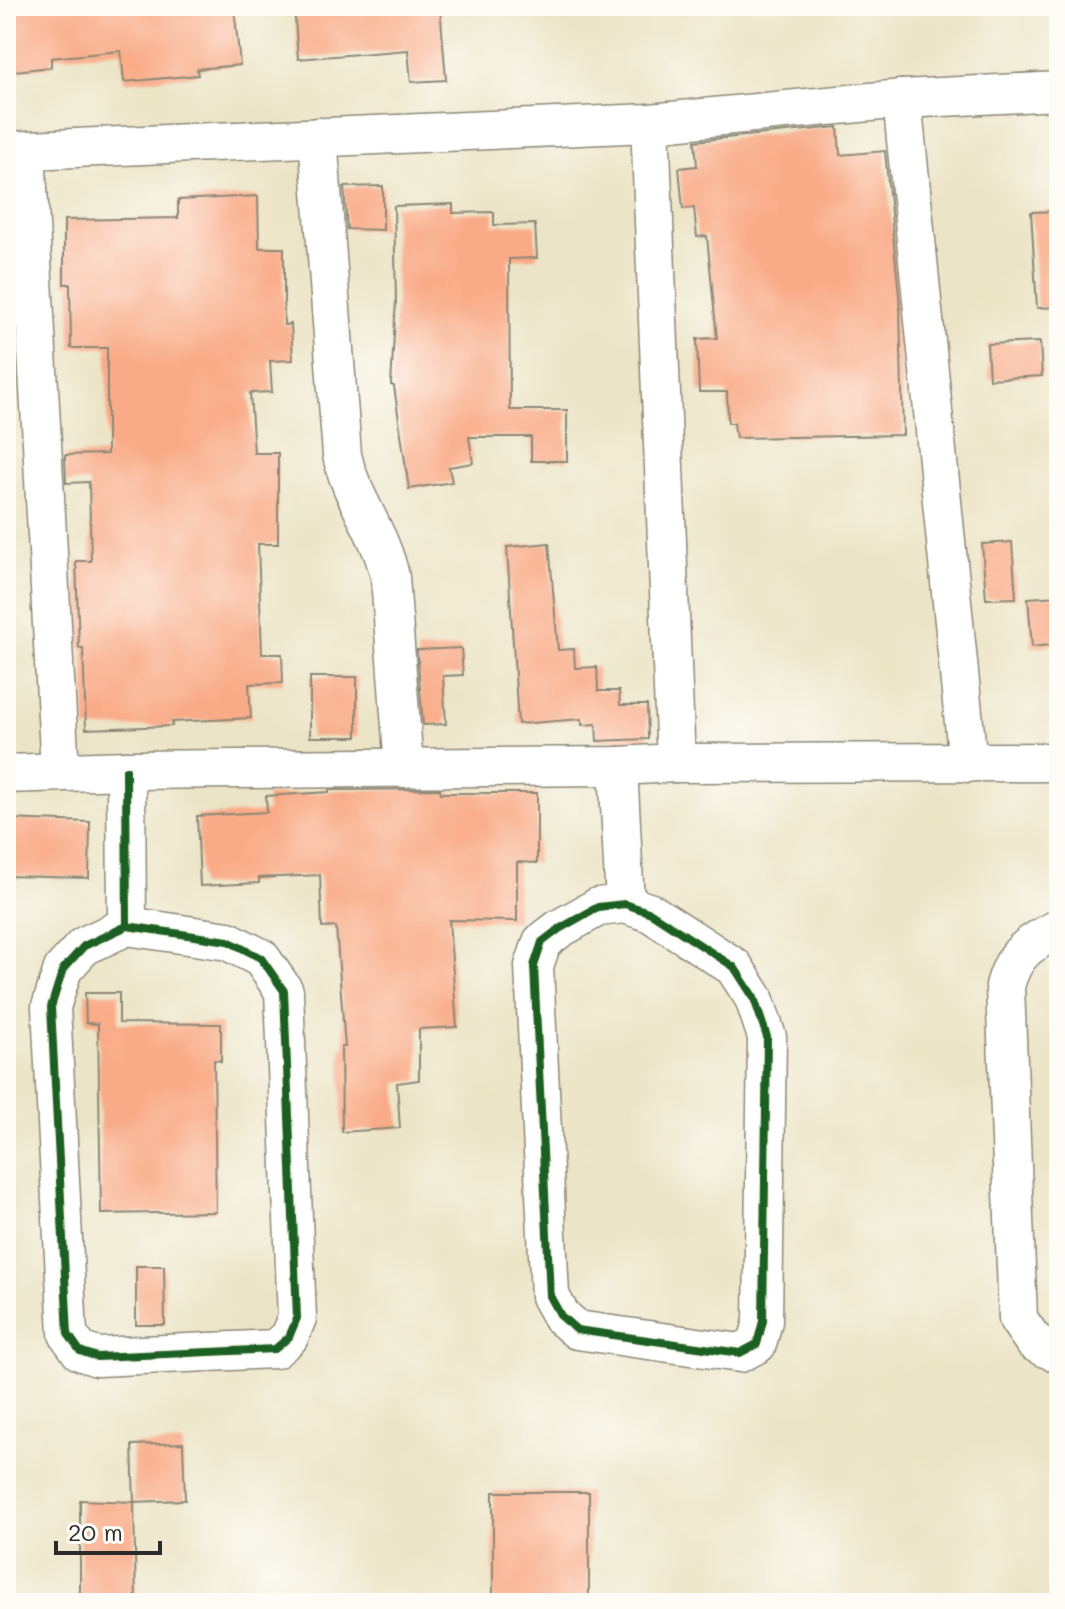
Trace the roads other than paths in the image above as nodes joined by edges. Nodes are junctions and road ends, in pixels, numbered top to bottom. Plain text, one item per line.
1 (1059, 91) edge
2 (902, 99) junction
3 (650, 123) junction
4 (318, 137) junction
5 (16, 151) edge
6 (1059, 762) edge
7 (676, 763) junction
8 (968, 763) junction
9 (618, 766) junction
10 (404, 768) junction
11 (126, 770) junction
12 (60, 771) junction
13 (6, 774) edge
14 (625, 904) junction
15 (127, 926) junction
16 (1059, 928) edge
17 (1059, 1354) edge

1 - 2 street
2 - 3 street
2 - 8 street
3 - 4 street
3 - 7 street
4 - 5 street
4 - 10 street
5 - 12 street
6 - 8 street
7 - 8 street
7 - 9 street
9 - 10 street
9 - 14 street
10 - 11 street
11 - 12 street
11 - 15 street
12 - 13 street
14 - 14 street
15 - 15 street
16 - 17 street

